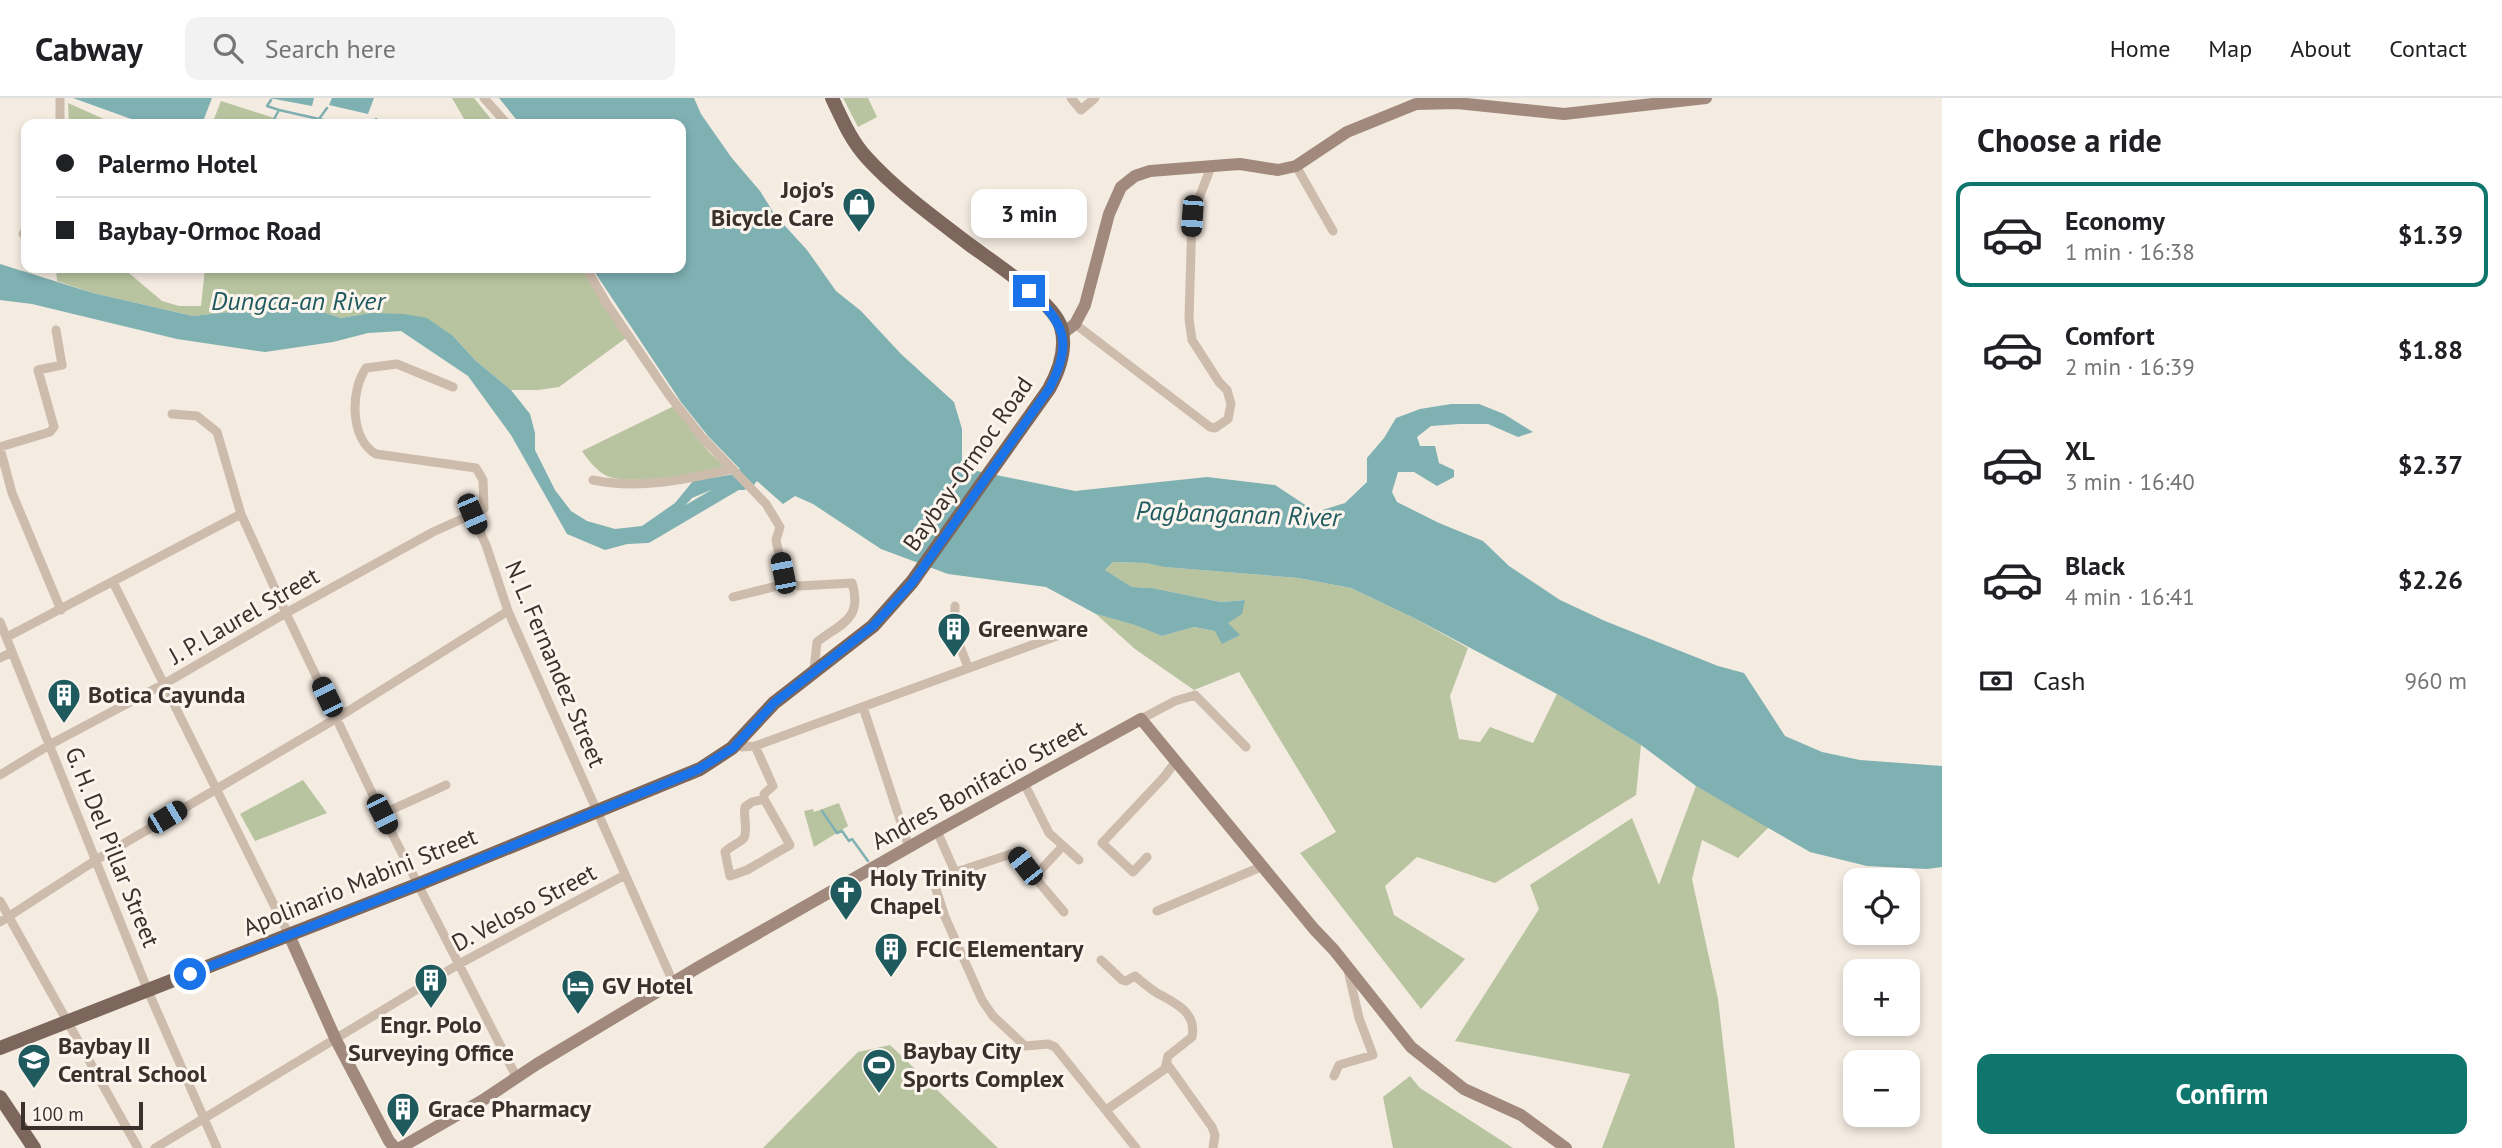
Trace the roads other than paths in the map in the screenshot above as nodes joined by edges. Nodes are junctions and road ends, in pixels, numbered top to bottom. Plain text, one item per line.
1 (60, 98) edge
2 (484, 98) edge
3 (832, 98) edge
4 (1071, 98) edge
5 (1096, 98) edge
6 (1706, 98) edge
7 (60, 119) edge
8 (503, 119) edge
9 (1296, 166) junction
10 (1211, 167) junction
11 (1333, 231) dead end
12 (589, 273) edge
13 (1075, 324) junction
14 (56, 330) dead end
15 (1062, 334) junction
16 (453, 387) dead end
17 (172, 414) dead end
18 (0, 447) edge
19 (735, 470) junction
20 (593, 480) dead end
21 (241, 514) junction
22 (472, 514) junction
23 (113, 582) junction
24 (789, 583) junction
25 (733, 597) dead end
26 (955, 606) dead end
27 (61, 610) junction
28 (508, 611) junction
29 (286, 613) junction
30 (0, 622) edge
31 (1065, 633) dead end
32 (6, 637) junction
33 (12, 652) junction
34 (0, 658) edge
35 (968, 667) junction
36 (814, 670) junction
37 (164, 684) junction
38 (863, 707) junction
39 (337, 718) junction
40 (1141, 719) junction
41 (51, 744) junction
42 (734, 746) junction
43 (755, 746) junction
44 (1246, 747) dead end
45 (1176, 761) junction
46 (0, 775) edge
47 (1024, 783) junction
48 (446, 785) dead end
49 (215, 789) junction
50 (764, 799) junction
51 (596, 811) junction
52 (382, 814) junction
53 (937, 831) junction
54 (909, 847) junction
55 (1062, 847) junction
56 (1147, 857) dead end
57 (96, 860) junction
58 (1079, 860) dead end
59 (1263, 866) junction
60 (955, 872) junction
61 (625, 876) junction
62 (1034, 877) junction
63 (419, 884) junction
64 (0, 901) edge
65 (1157, 911) dead end
66 (1065, 912) dead end
67 (4, 919) edge
68 (289, 935) junction
69 (1101, 960) dead end
70 (459, 964) junction
71 (1348, 968) junction
72 (673, 982) junction
73 (148, 991) junction
74 (69, 1022) junction
75 (336, 1040) junction
76 (0, 1048) edge
77 (1168, 1065) junction
78 (1334, 1076) dead end
79 (517, 1078) junction
80 (0, 1097) edge
81 (1106, 1110) junction
82 (204, 1118) junction
83 (34, 1148) edge
84 (138, 1148) edge
85 (155, 1148) edge
86 (217, 1148) edge
87 (397, 1148) edge
88 (1136, 1148) edge
89 (1213, 1148) edge
90 (1566, 1148) edge

1 - 7 street
2 - 8 street
3 - 15 main road
4 - 5 street
6 - 9 street
9 - 10 street
9 - 11 street
10 - 13 street
10 - 13 street
12 - 19 street
13 - 15 street
14 - 18 street
15 - 36 main road, Baybay-Ormoc Road
16 - 22 street
17 - 21 street
18 - 27 street
19 - 20 street
19 - 24 street
21 - 23 street
21 - 29 street
22 - 28 street, N. L. Fernandez Street
22 - 29 street, J. P. Laurel Street
23 - 27 street
23 - 37 street
24 - 25 street
24 - 36 street
26 - 35 street
27 - 32 street
28 - 39 street
28 - 51 street, N. L. Fernandez Street
29 - 37 street, J. P. Laurel Street
29 - 39 street
30 - 32 street, G. H. Del Pillar Street
31 - 35 street
32 - 33 street, G. H. Del Pillar Street
33 - 34 street
33 - 41 street, G. H. Del Pillar Street
35 - 38 street
36 - 42 main road, Baybay-Ormoc Road
37 - 41 street, J. P. Laurel Street
37 - 49 street
38 - 43 street
38 - 54 street
39 - 49 street
39 - 52 street
40 - 44 street, Andres Bonifacio Street
40 - 45 street
40 - 47 street, Andres Bonifacio Street
41 - 46 street, J. P. Laurel Street
41 - 57 street, G. H. Del Pillar Street
42 - 43 street
42 - 51 main road, Apolinario Mabini Street
43 - 50 street
45 - 56 street
45 - 59 street
47 - 53 street, Andres Bonifacio Street
47 - 55 street
48 - 52 street
49 - 57 street
49 - 68 street
50 - 50 street
51 - 61 street, N. L. Fernandez Street
51 - 63 main road, Apolinario Mabini Street
52 - 63 street
53 - 54 street, Andres Bonifacio Street
53 - 60 street
54 - 72 street, Andres Bonifacio Street
55 - 58 street
55 - 62 street
57 - 67 street
57 - 73 street, G. H. Del Pillar Street
59 - 65 street
59 - 71 street
60 - 62 street
60 - 81 street
61 - 70 street, D. Veloso Street
61 - 72 street, N. L. Fernandez Street
62 - 66 street
63 - 68 main road, Apolinario Mabini Street
63 - 70 street
64 - 67 street
67 - 74 street
68 - 73 main road, Apolinario Mabini Street
68 - 75 street
69 - 77 street
70 - 75 street, D. Veloso Street
70 - 79 street
71 - 78 street
71 - 90 street
72 - 79 street, Andres Bonifacio Street
73 - 74 main road, Apolinario Mabini Street
73 - 82 street, G. H. Del Pillar Street
74 - 76 main road, Apolinario Mabini Street
74 - 84 street
75 - 82 street, D. Veloso Street
75 - 87 street
77 - 81 street
77 - 89 street
79 - 87 street, Andres Bonifacio Street
80 - 83 main road
81 - 88 street
82 - 85 street, D. Veloso Street
82 - 86 street, G. H. Del Pillar Street

